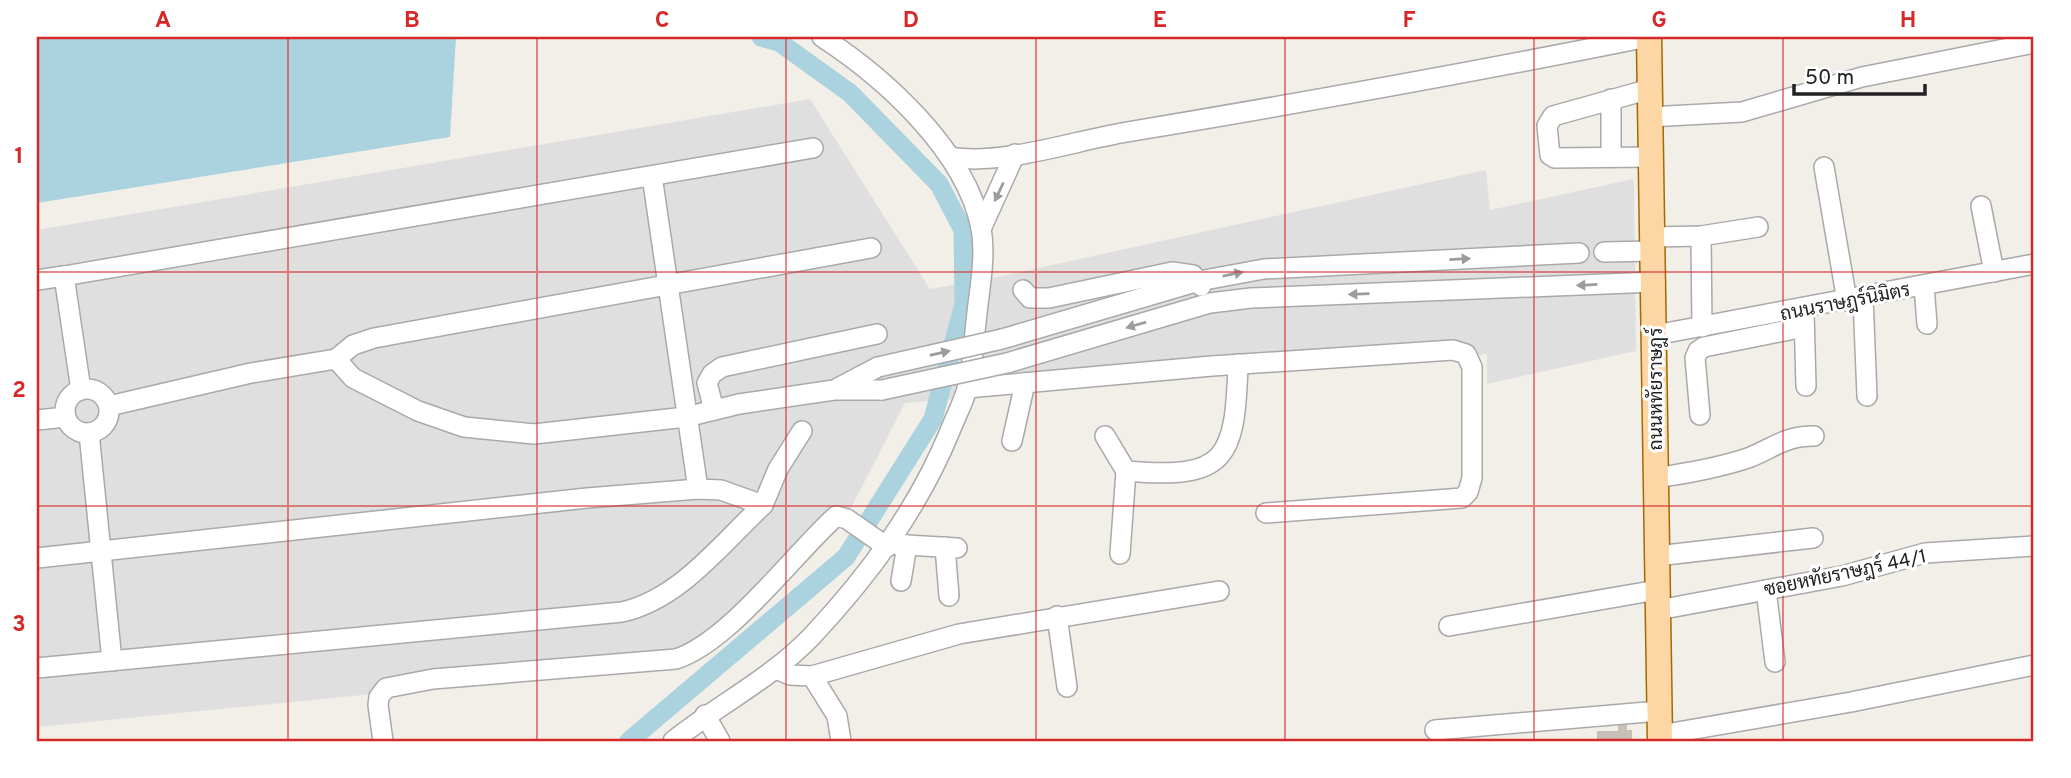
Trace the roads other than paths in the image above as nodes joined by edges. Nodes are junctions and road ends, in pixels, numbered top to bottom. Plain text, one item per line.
1 (822, 37) edge
2 (1648, 37) edge
3 (2034, 43) edge
4 (1650, 89) junction
5 (1611, 99) junction
6 (1649, 117) junction
7 (813, 148) dead end
8 (1015, 155) junction
9 (1611, 156) junction
10 (1650, 156) junction
11 (950, 157) junction
12 (1824, 167) dead end
13 (652, 176) junction
14 (1981, 206) dead end
15 (1758, 228) dead end
16 (981, 229) junction
17 (1701, 236) junction
18 (1653, 244) junction
19 (870, 248) dead end
20 (1604, 252) dead end
21 (1579, 253) dead end
22 (1555, 255) junction
23 (2034, 264) edge
24 (1994, 272) junction
25 (64, 276) junction
26 (37, 280) edge
27 (1199, 281) junction
28 (1655, 282) junction
29 (666, 285) junction
30 (1558, 286) junction
31 (1924, 286) junction
32 (1023, 290) dead end
33 (1855, 299) junction
34 (1210, 303) junction
35 (1804, 318) junction
36 (1927, 324) dead end
37 (1702, 327) junction
38 (877, 334) dead end
39 (1655, 335) junction
40 (337, 359) junction
41 (1238, 364) junction
42 (1025, 383) junction
43 (1806, 386) dead end
44 (967, 388) junction
45 (81, 390) junction
46 (834, 390) junction
47 (1867, 396) dead end
48 (109, 406) junction
49 (714, 411) junction
50 (1700, 415) dead end
51 (66, 417) junction
52 (686, 418) junction
53 (37, 420) edge
54 (802, 431) dead end
55 (89, 433) junction
56 (1105, 436) dead end
57 (1814, 436) dead end
58 (1012, 441) dead end
59 (1126, 471) junction
60 (1656, 478) junction
61 (698, 489) junction
62 (763, 505) junction
63 (1266, 513) dead end
64 (1813, 538) dead end
65 (895, 546) junction
66 (2034, 546) edge
67 (101, 551) junction
68 (1120, 554) dead end
69 (1657, 556) junction
70 (37, 558) edge
71 (901, 581) dead end
72 (1766, 590) junction
73 (1219, 591) dead end
74 (949, 596) dead end
75 (1657, 600) junction
76 (1057, 616) junction
77 (1449, 626) dead end
78 (112, 661) junction
79 (1775, 662) dead end
80 (2034, 665) edge
81 (37, 668) edge
82 (776, 669) junction
83 (812, 676) junction
84 (1067, 687) dead end
85 (705, 715) junction
86 (1660, 729) edge
87 (1435, 730) dead end
88 (383, 741) edge
89 (673, 741) edge
90 (720, 741) edge
91 (841, 741) edge

1 - 11 street
2 - 4 main road, ถนนหทัยราษฎร์
2 - 8 street
3 - 6 street
4 - 5 street
4 - 6 main road, ถนนหทัยราษฎร์
5 - 9 street
5 - 9 street
6 - 10 main road, ถนนหทัยราษฎร์
7 - 13 street
8 - 11 street
8 -> 16 street
9 - 10 street
10 - 18 main road, ถนนหทัยราษฎร์
11 - 16 street
12 - 33 street
13 - 25 street
13 - 29 street
14 - 24 street
15 - 17 street
16 - 44 street
17 - 18 street
17 - 37 street
18 - 20 street
18 - 28 main road, ถนนหทัยราษฎร์
19 - 29 street
21 - 22 street
27 -> 22 street
22 - 30 street
23 - 24 street, ถนนราษฎร์นิมิตร
24 - 31 street, ถนนราษฎร์นิมิตร
25 - 26 street
25 - 45 street
27 - 32 street
27 - 34 street
46 -> 27 street, bridge
28 -> 30 street
28 - 39 main road, ถนนหทัยราษฎร์
29 - 40 street
29 - 52 street
30 -> 34 street
31 - 33 street, ถนนราษฎร์นิมิตร
31 - 36 street
33 - 35 street, ถนนราษฎร์นิมิตร
33 - 47 street
34 -> 46 street, bridge
35 - 37 street, ถนนราษฎร์นิมิตร
35 - 43 street
35 - 50 street
37 - 39 street, ถนนราษฎร์นิมิตร
38 - 49 street
39 - 60 main road, ถนนหทัยราษฎร์
40 - 48 street
40 - 52 street
41 - 42 street
41 - 59 street
41 - 63 street
42 - 44 street
42 - 58 street
44 - 65 street
45 - 48 street
45 - 51 street
46 - 49 street
48 - 55 street
49 - 52 street
51 - 53 street
51 - 55 street
52 - 61 street
54 - 62 street
55 - 67 street
56 - 59 street
57 - 60 street
59 - 68 street
60 - 69 main road, ถนนหทัยราษฎร์
61 - 62 street
61 - 67 street
62 - 78 street
64 - 69 street
65 - 71 street
65 - 74 street
65 - 82 street
65 - 88 street
66 - 72 street, ซอยหทัยราษฎร์ 44/1
67 - 70 street
67 - 78 street
69 - 75 main road, ถนนหทัยราษฎร์
72 - 75 street, ซอยหทัยราษฎร์ 44/1
72 - 79 street
73 - 76 street
75 - 77 street, ซอยหทัยราษฎร์ 44/1
75 - 86 main road, ถนนหทัยราษฎร์
76 - 83 street
76 - 84 street
78 - 81 street
80 - 86 street
82 - 83 street
82 - 85 street
83 - 91 street
85 - 89 street
85 - 90 street
86 - 87 street

